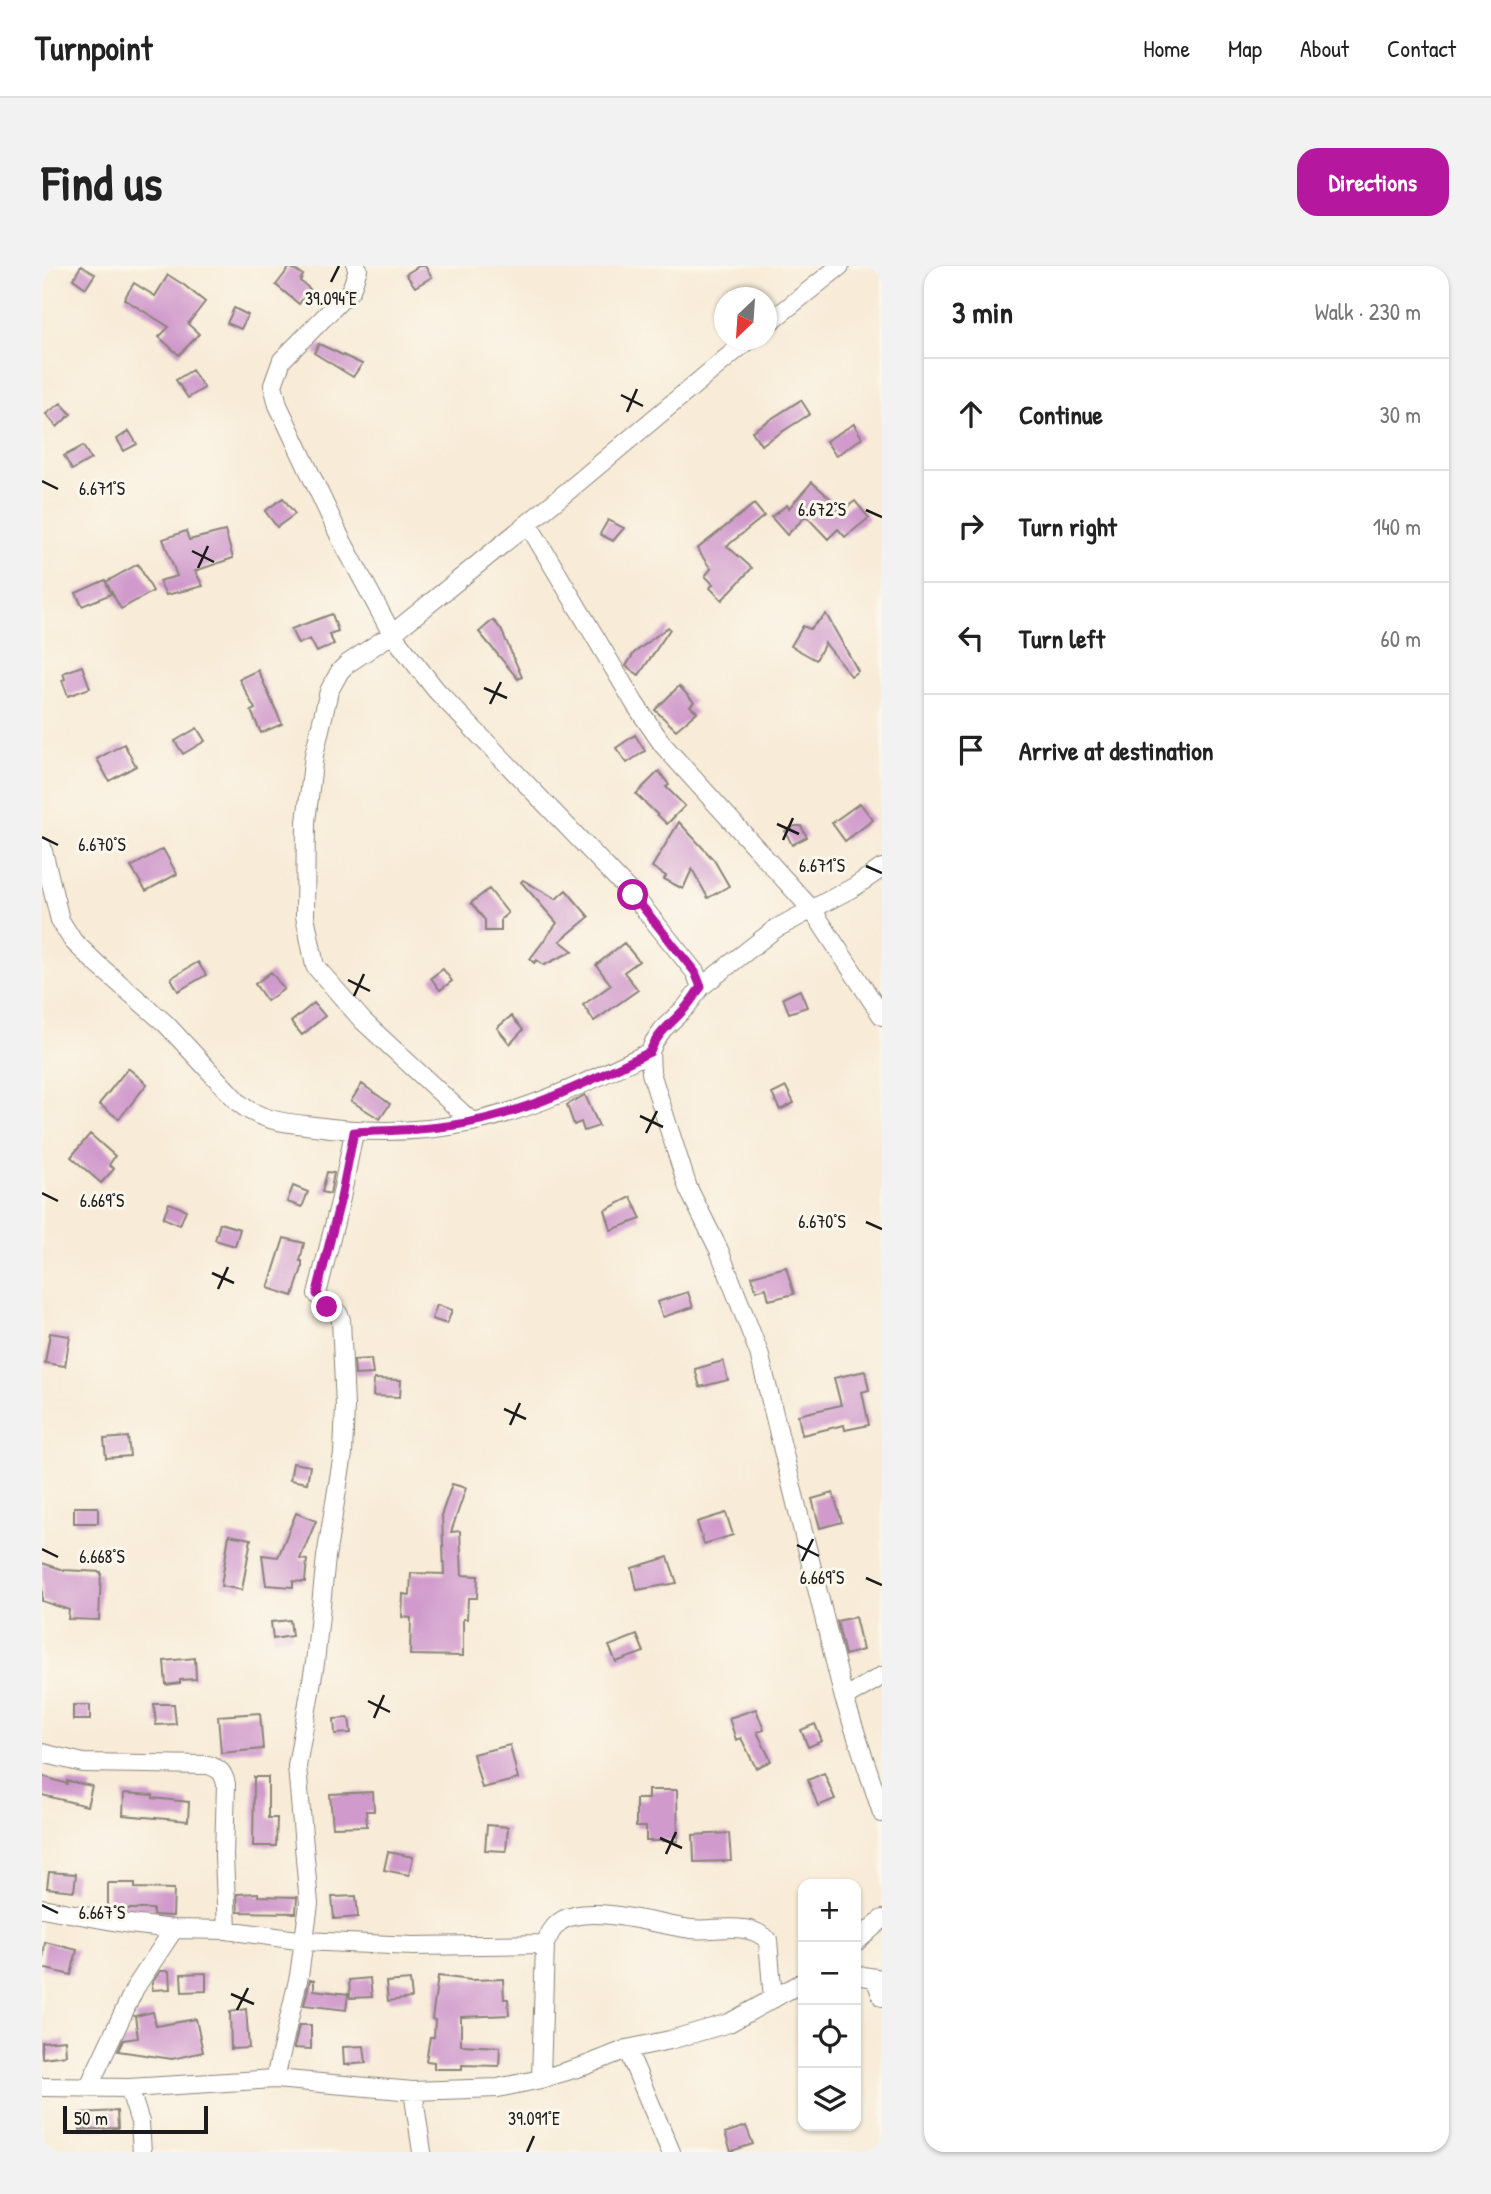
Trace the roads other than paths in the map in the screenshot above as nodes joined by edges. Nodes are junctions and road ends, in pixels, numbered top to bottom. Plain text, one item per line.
1 (356, 266) edge
2 (840, 266) edge
3 (777, 316) edge
4 (736, 350) edge
5 (528, 524) junction
6 (392, 634) junction
7 (42, 847) edge
8 (882, 868) edge
9 (813, 911) junction
10 (701, 987) junction
11 (882, 1016) edge
12 (650, 1052) junction
13 (472, 1122) junction
14 (354, 1132) junction
15 (882, 1676) edge
16 (844, 1698) junction
17 (42, 1753) edge
18 (882, 1813) edge
19 (42, 1908) edge
20 (882, 1919) edge
21 (174, 1929) junction
22 (227, 1930) junction
23 (861, 1938) edge
24 (304, 1941) junction
25 (545, 1944) junction
26 (878, 1979) edge
27 (798, 1985) edge
28 (882, 1997) edge
29 (773, 1999) junction
30 (627, 2049) junction
31 (275, 2079) junction
32 (541, 2079) junction
33 (89, 2086) junction
34 (42, 2087) edge
35 (129, 2088) junction
36 (413, 2091) junction
37 (142, 2152) edge
38 (422, 2152) edge
39 (671, 2152) edge

1 - 6 street
2 - 3 street
4 - 5 street
5 - 6 street
5 - 9 street
6 - 10 street
6 - 13 street
7 - 14 street
8 - 9 street
9 - 10 street
9 - 11 street
10 - 12 street
12 - 13 street
12 - 16 street
13 - 14 street
14 - 24 street
15 - 16 street
16 - 18 street
17 - 22 street
19 - 21 street
20 - 23 street
21 - 22 street
21 - 33 street
22 - 24 street
24 - 25 street
24 - 31 street
25 - 29 street
25 - 32 street
26 - 28 street
27 - 29 street
29 - 30 street
30 - 32 street
30 - 39 street
31 - 35 street
31 - 36 street
32 - 36 street
33 - 34 street
33 - 35 street
35 - 37 street
36 - 38 street

